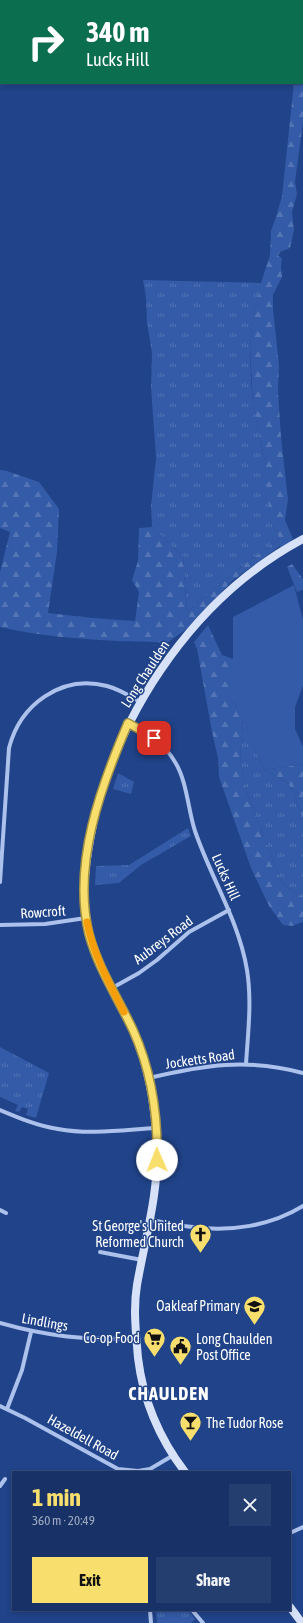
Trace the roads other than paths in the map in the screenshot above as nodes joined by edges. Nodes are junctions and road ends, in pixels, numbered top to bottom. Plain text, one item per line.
1 (303, 539) edge
2 (140, 702) junction
3 (128, 723) junction
4 (0, 882) edge
5 (228, 910) junction
6 (86, 918) junction
7 (0, 925) edge
8 (112, 988) junction
9 (246, 1064) junction
10 (303, 1073) edge
11 (148, 1078) junction
12 (0, 1110) edge
13 (156, 1128) junction
14 (303, 1206) edge
15 (0, 1210) edge
16 (6, 1213) dead end
17 (149, 1220) junction
18 (100, 1252) dead end
19 (142, 1260) junction
20 (0, 1323) edge
21 (31, 1332) junction
22 (135, 1338) junction
23 (0, 1406) edge
24 (7, 1409) junction
25 (172, 1456) junction
26 (127, 1471) edge
27 (142, 1471) edge
28 (184, 1471) edge
29 (6, 1480) dead end
30 (0, 1486) edge
31 (303, 1527) edge
32 (291, 1533) edge
33 (291, 1608) edge
34 (150, 1611) edge
35 (193, 1611) edge
36 (152, 1623) edge
37 (203, 1623) edge
38 (302, 1623) edge

1 - 2 street, Long Chaulden
2 - 3 street, Long Chaulden
2 - 4 street
3 - 5 street, Lucks Hill
3 - 6 street, Long Chaulden
5 - 8 street, Aubreys Road
5 - 9 street, Lucks Hill
6 - 7 street, Rowcroft
6 - 8 street, Long Chaulden
8 - 11 street, Long Chaulden
9 - 10 street, Jocketts Road
9 - 11 street, Jocketts Road
11 - 13 street, Long Chaulden
12 - 13 street
13 - 17 street, Long Chaulden
14 - 17 street
15 - 16 street
17 - 19 street, Long Chaulden
18 - 19 street
19 - 22 street, Long Chaulden
20 - 21 street, Lindlings
21 - 22 street, Lindlings
21 - 24 street
22 - 25 street, Long Chaulden
23 - 24 street, Hazeldell Road
24 - 26 street, Hazeldell Road
25 - 27 street, Hazeldell Road
25 - 28 street, Long Chaulden
29 - 30 street
31 - 32 street
33 - 38 street
34 - 36 street
35 - 37 street

